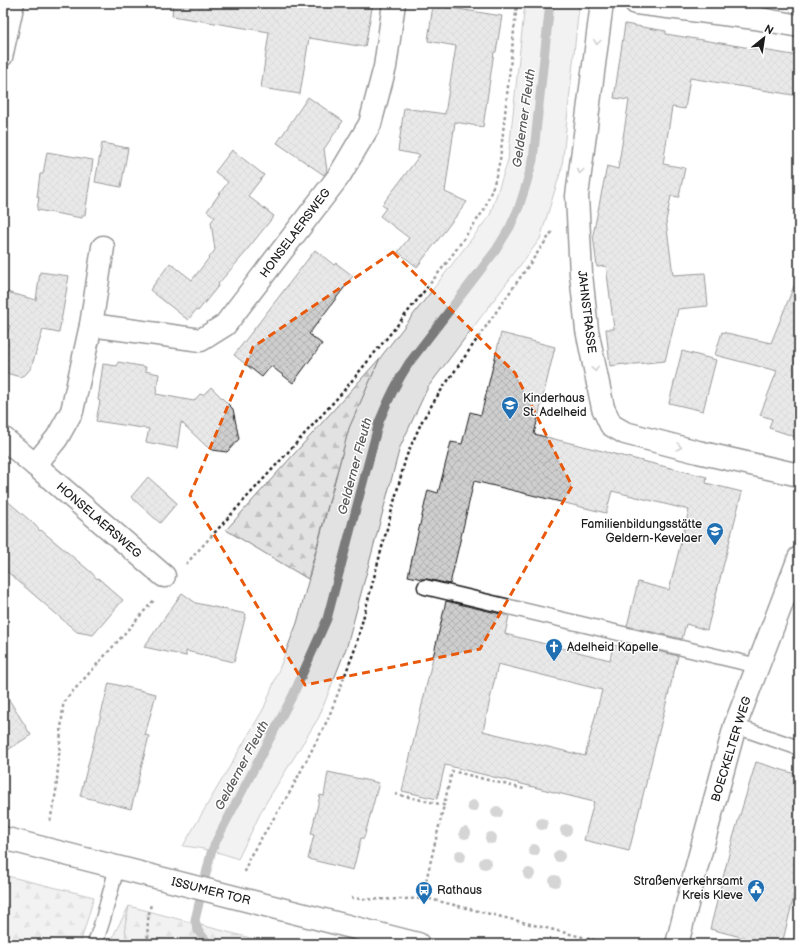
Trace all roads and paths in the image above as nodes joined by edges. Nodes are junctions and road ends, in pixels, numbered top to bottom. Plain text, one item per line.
1 (17, 3) edge
2 (394, 3) edge
3 (517, 3) edge
4 (602, 3) edge
5 (636, 3) edge
6 (799, 26) edge
7 (5, 58) dead end
8 (555, 228) dead end
9 (103, 247) dead end
10 (91, 325) junction
11 (3, 438) edge
12 (35, 465) junction
13 (799, 474) edge
14 (799, 558) edge
15 (186, 564) dead end
16 (164, 576) dead end
17 (425, 588) dead end
18 (154, 600) dead end
19 (758, 666) junction
20 (735, 726) junction
21 (799, 748) edge
22 (524, 789) dead end
23 (395, 794) dead end
24 (444, 805) junction
25 (50, 822) dead end
26 (3, 838) edge
27 (117, 867) junction
28 (240, 872) dead end
29 (347, 897) dead end
30 (422, 898) junction
31 (152, 901) dead end
32 (597, 942) edge
33 (96, 944) edge
34 (149, 944) edge
35 (418, 944) edge
36 (613, 944) edge
37 (677, 944) edge

1 - 7 lane
2 - 10 street, HONSELAERSWEG
3 - 15 path
4 -> 13 street, JAHNSTRASSE
5 - 6 street
8 - 28 path
9 - 10 street
10 - 12 street
11 - 12 street, HONSELAERSWEG
12 - 16 street, HONSELAERSWEG
14 - 19 street, BOECKELTER WEG
17 - 19 lane
18 - 25 path
19 - 20 street, BOECKELTER WEG
20 - 21 lane
20 - 37 street, BOECKELTER WEG
22 - 24 path
23 - 24 path
24 - 30 path
26 - 27 street, ISSUMER TOR
27 - 33 lane
27 - 35 street, ISSUMER TOR
29 - 30 path
30 - 32 path
31 - 34 path
32 - 36 path

